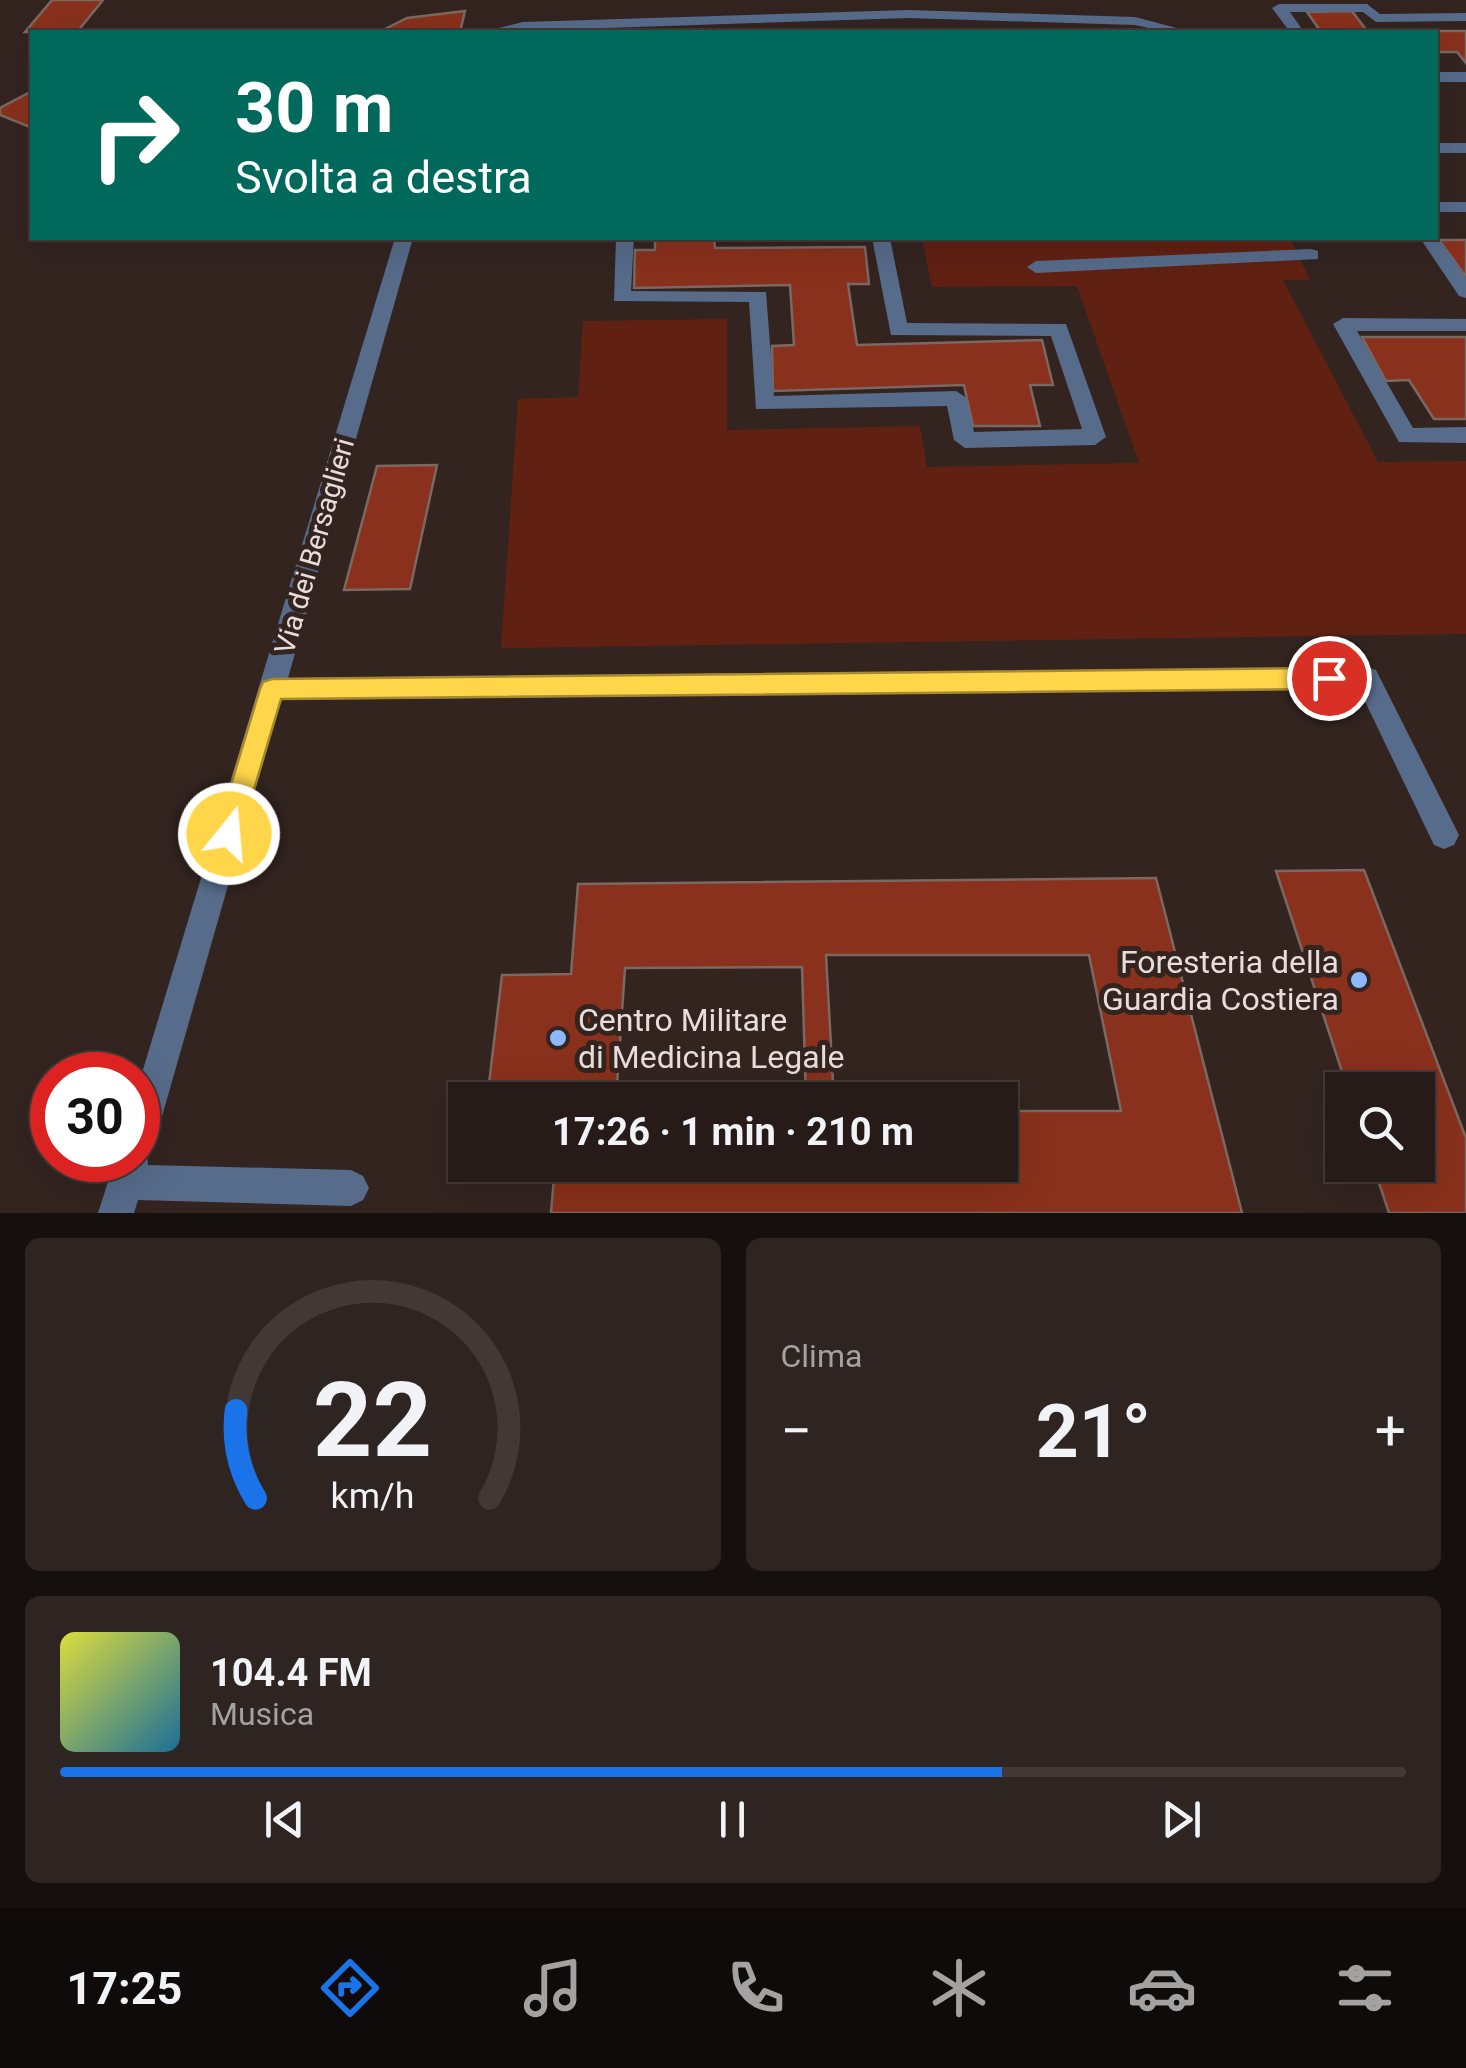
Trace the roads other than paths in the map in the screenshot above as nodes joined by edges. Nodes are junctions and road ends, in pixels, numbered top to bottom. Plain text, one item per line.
1 (1466, 17) edge
2 (501, 30) edge
3 (1177, 30) edge
4 (1296, 30) edge
5 (1438, 77) edge
6 (1466, 77) edge
7 (1438, 148) edge
8 (1466, 148) edge
9 (1438, 207) edge
10 (1466, 207) edge
11 (403, 240) edge
12 (625, 240) edge
13 (881, 240) edge
14 (1429, 240) edge
15 (1311, 255) dead end
16 (1036, 266) dead end
17 (1466, 292) edge
18 (1466, 325) edge
19 (1466, 436) edge
20 (272, 689) junction
21 (1444, 835) dead end
22 (160, 1067) edge
23 (124, 1185) edge
24 (351, 1188) dead end

1 - 4 street
2 - 3 street
5 - 6 street
7 - 8 street
9 - 10 street
11 - 20 street, Via dei Bersaglieri
12 - 13 street
14 - 17 street
15 - 16 street
18 - 19 street
20 - 21 street
20 - 22 street, Via dei Bersaglieri
23 - 24 street

